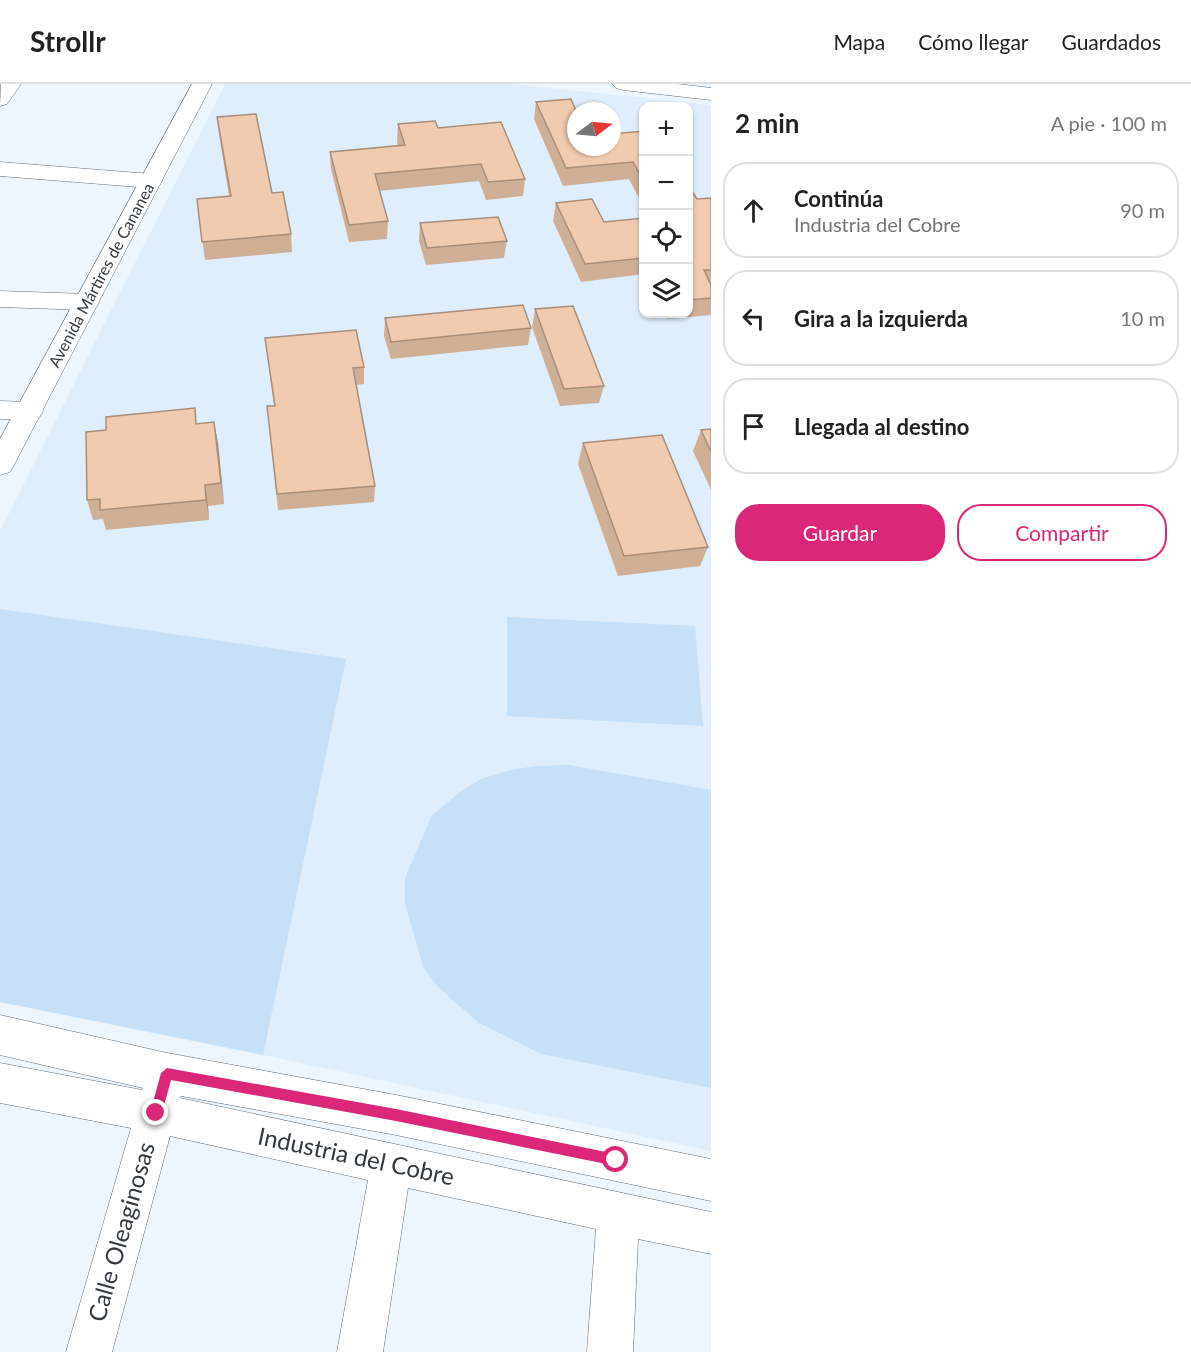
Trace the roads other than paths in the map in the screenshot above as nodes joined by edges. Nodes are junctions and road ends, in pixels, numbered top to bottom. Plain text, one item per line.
1 (11, 84) edge
2 (202, 84) edge
3 (623, 84) edge
4 (711, 94) edge
5 (0, 100) edge
6 (0, 169) edge
7 (151, 181) junction
8 (0, 298) edge
9 (87, 302) junction
10 (0, 410) edge
11 (29, 411) junction
12 (0, 465) edge
13 (0, 1035) edge
14 (0, 1083) edge
15 (161, 1093) junction
16 (391, 1165) junction
17 (711, 1180) edge
18 (618, 1214) junction
19 (711, 1233) edge
20 (89, 1352) edge
21 (360, 1352) edge
22 (610, 1352) edge

1 - 5 street
2 - 7 street, Avenida Mártires de Cananea
3 - 4 street
6 - 7 street
7 - 9 street, Avenida Mártires de Cananea
8 - 9 street
9 - 11 street, Avenida Mártires de Cananea
10 - 11 street
11 - 12 street, Avenida Mártires de Cananea
13 - 15 street, Industria del Cobre
14 - 15 street, Industria del Cobre
15 - 16 street, Industria del Cobre
15 - 17 street, Industria del Cobre
15 - 20 street, Calle Oleaginosas
16 - 18 street, Industria del Cobre
16 - 21 street
18 - 19 street, Industria del Cobre
18 - 22 street

